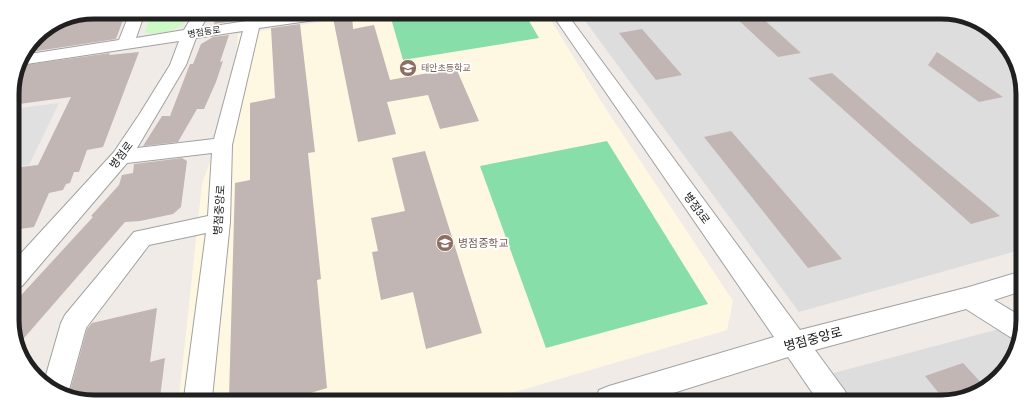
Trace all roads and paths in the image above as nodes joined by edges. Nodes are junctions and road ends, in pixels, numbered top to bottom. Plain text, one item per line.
1 (135, 19) edge
2 (197, 19) edge
3 (291, 19) edge
4 (563, 19) edge
5 (252, 25) junction
6 (189, 35) junction
7 (126, 43) junction
8 (28, 59) edge
9 (222, 145) junction
10 (121, 157) junction
11 (219, 222) junction
12 (19, 272) edge
13 (1016, 283) edge
14 (969, 298) junction
15 (1016, 327) edge
16 (794, 343) junction
17 (57, 385) edge
18 (198, 395) edge
19 (625, 395) edge
20 (831, 395) edge

1 - 7 street
2 - 6 street, 병점로
3 - 5 street, 병점동로
4 - 16 street, 병점3로
5 - 6 street, 병점동로
5 - 9 street, 병점중앙로
6 - 7 street, 병점동로
6 - 10 street, 병점로
7 - 8 street, 병점동로
9 - 10 street
9 - 11 street, 병점중앙로
10 - 12 street, 병점로
11 - 17 street
11 - 18 street, 병점중앙로
13 - 14 street, 병점중앙로
14 - 15 street
14 - 16 street, 병점중앙로
16 - 19 street, 병점중앙로
16 - 20 street, 병점3로

